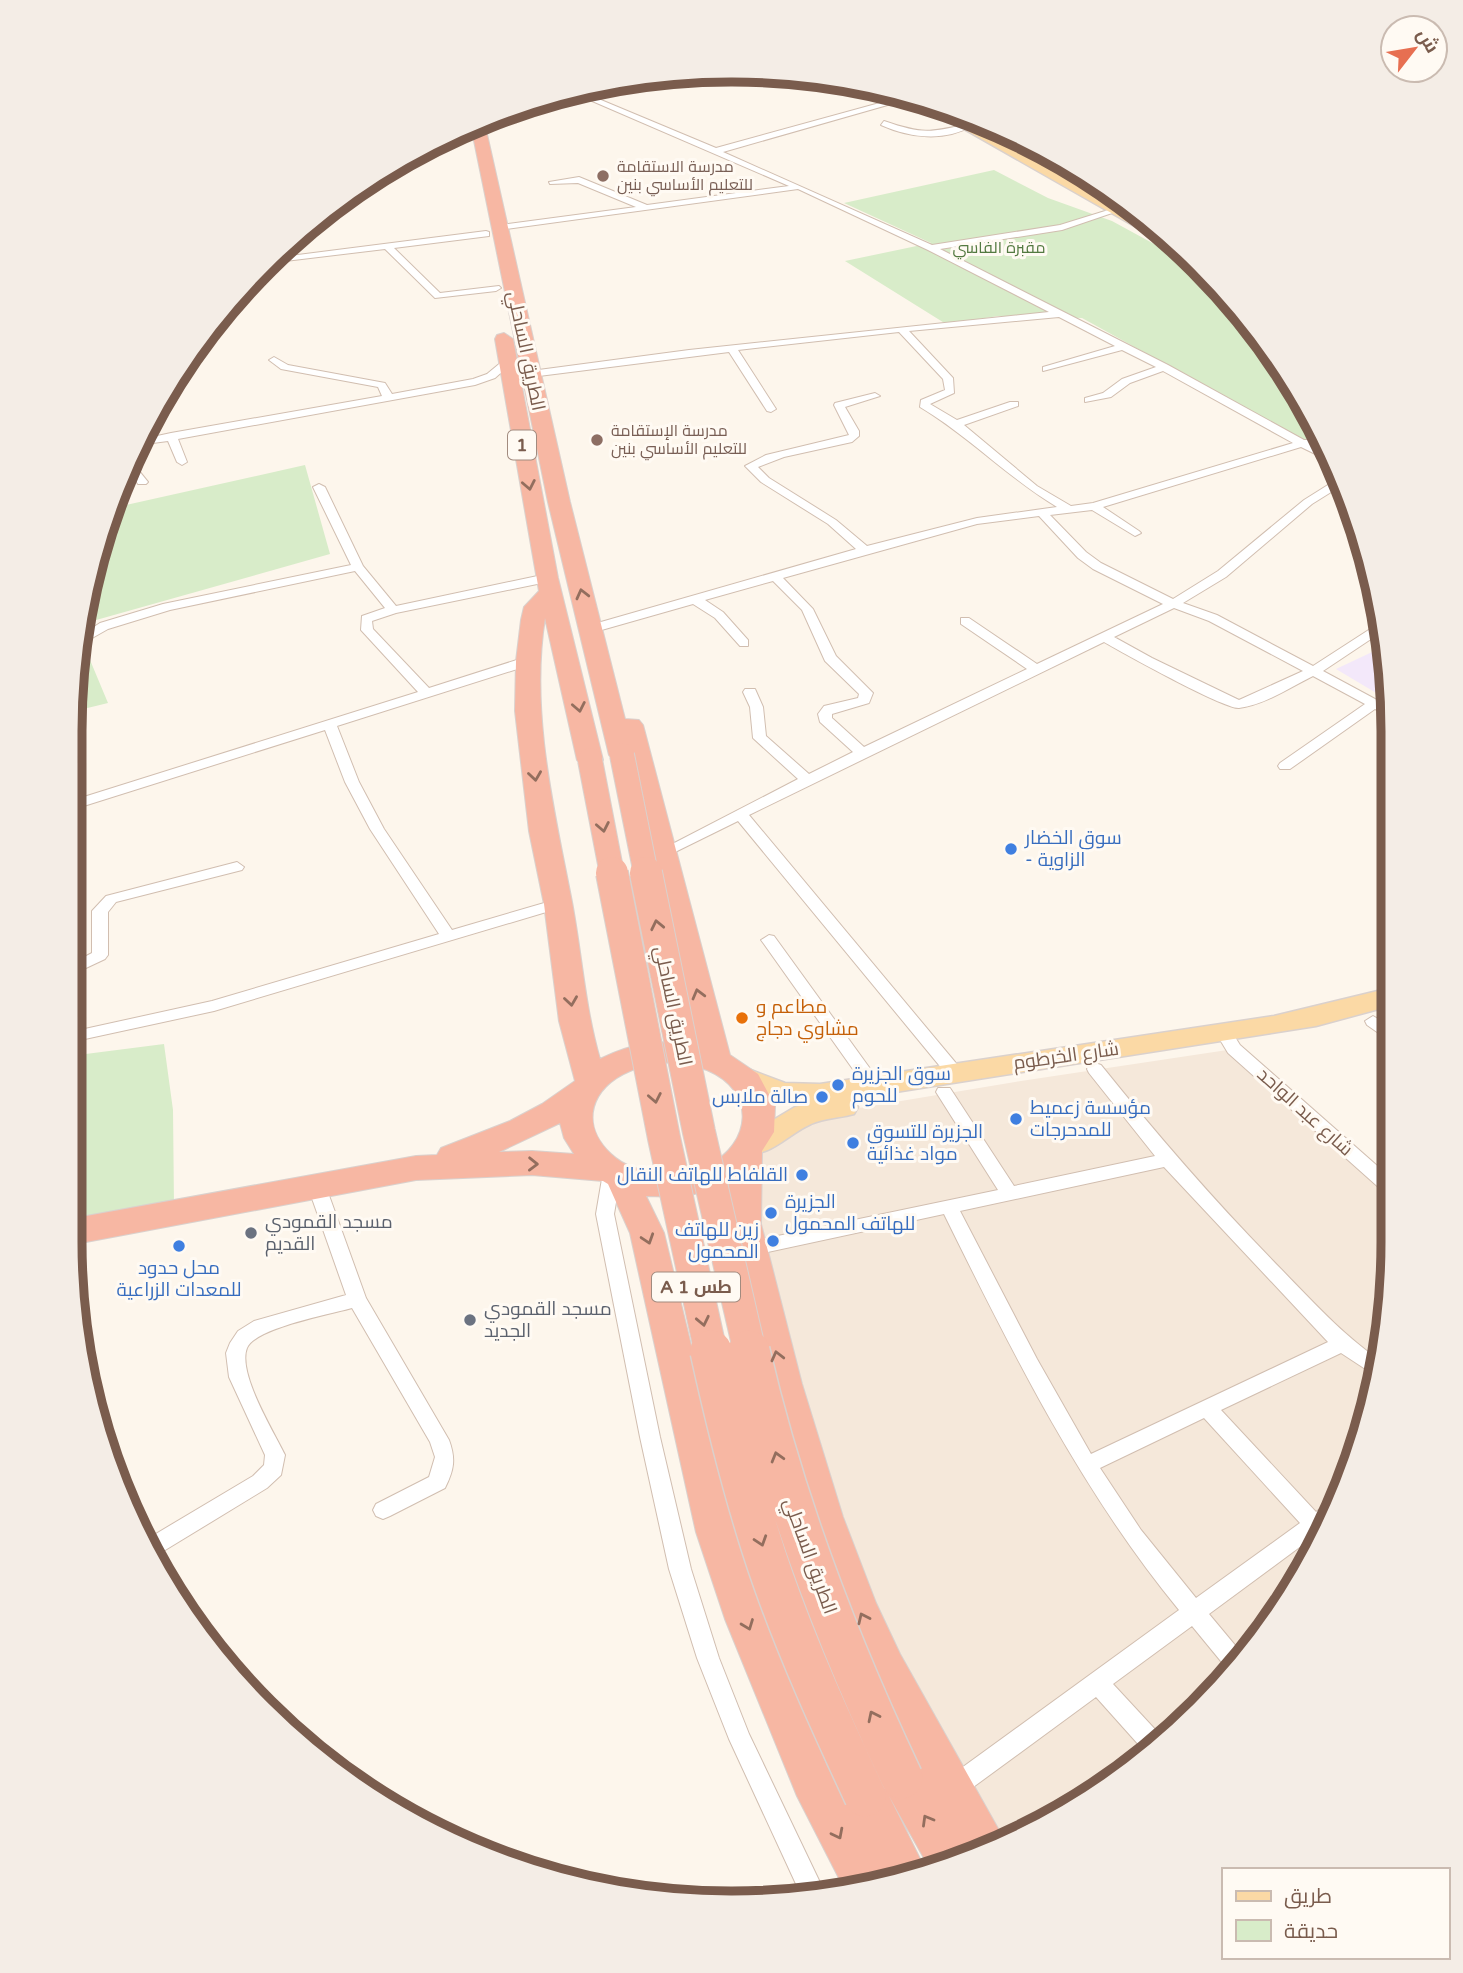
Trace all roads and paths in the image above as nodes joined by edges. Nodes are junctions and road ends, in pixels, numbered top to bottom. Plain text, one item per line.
1 (592, 98) edge
2 (891, 102) edge
3 (884, 123) dead end
4 (958, 124) edge
5 (479, 134) edge
6 (468, 139) edge
7 (716, 151) junction
8 (1027, 154) edge
9 (1065, 175) edge
10 (484, 182) junction
11 (553, 182) dead end
12 (800, 187) junction
13 (1111, 205) edge
14 (647, 208) junction
15 (494, 231) junction
16 (387, 246) junction
17 (931, 248) junction
18 (287, 258) edge
19 (496, 288) junction
20 (1063, 314) junction
21 (903, 331) junction
22 (1124, 346) junction
23 (732, 349) junction
24 (274, 360) dead end
25 (508, 362) junction
26 (1164, 367) junction
27 (1047, 369) dead end
28 (531, 374) junction
29 (475, 382) junction
30 (512, 392) junction
31 (875, 396) dead end
32 (387, 397) junction
33 (1088, 400) dead end
34 (1014, 404) dead end
35 (771, 409) dead end
36 (956, 424) junction
37 (171, 436) junction
38 (151, 440) edge
39 (1313, 441) edge
40 (1303, 442) junction
41 (1317, 451) edge
42 (182, 462) dead end
43 (136, 473) edge
44 (142, 482) dead end
45 (319, 487) dead end
46 (1332, 487) edge
47 (1094, 506) junction
48 (1070, 510) junction
49 (1042, 513) junction
50 (1135, 533) dead end
51 (863, 550) junction
52 (358, 567) junction
53 (775, 576) junction
54 (549, 585) junction
55 (696, 600) junction
56 (1173, 604) junction
57 (393, 610) junction
58 (965, 621) dead end
59 (590, 629) junction
60 (1373, 632) edge
61 (90, 635) edge
62 (1105, 637) junction
63 (744, 643) dead end
64 (528, 661) junction
65 (1037, 670) junction
66 (1314, 671) junction
67 (603, 676) junction
68 (750, 692) dead end
69 (426, 693) junction
70 (1375, 703) junction
71 (1380, 706) edge
72 (329, 723) junction
73 (862, 753) junction
74 (606, 758) junction
75 (1285, 766) dead end
76 (808, 781) junction
77 (82, 802) edge
78 (741, 815) junction
79 (664, 852) junction
80 (237, 867) dead end
81 (558, 904) junction
82 (447, 935) junction
83 (769, 940) dead end
84 (82, 964) edge
85 (1381, 999) edge
86 (1381, 1024) edge
87 (82, 1035) edge
88 (1229, 1041) junction
89 (716, 1060) junction
90 (1095, 1069) junction
91 (743, 1077) junction
92 (949, 1082) junction
93 (873, 1084) junction
94 (587, 1088) junction
95 (750, 1149) junction
96 (1168, 1160) junction
97 (416, 1168) junction
98 (613, 1173) junction
99 (1381, 1179) edge
100 (317, 1186) junction
101 (1009, 1193) junction
102 (949, 1206) junction
103 (82, 1230) edge
104 (749, 1249) junction
105 (357, 1299) junction
106 (1342, 1344) junction
107 (1369, 1363) edge
108 (1207, 1408) junction
109 (1087, 1465) junction
110 (383, 1510) dead end
111 (1317, 1522) edge
112 (1314, 1524) junction
113 (157, 1544) edge
114 (1194, 1610) junction
115 (1231, 1657) edge
116 (1098, 1684) junction
117 (1149, 1739) edge
118 (957, 1785) junction
119 (884, 1787) junction
120 (996, 1834) edge
121 (982, 1840) edge
122 (944, 1854) edge
123 (904, 1868) edge
124 (862, 1877) edge
125 (806, 1886) edge

1 - 7 street
2 - 7 street
3 - 4 street
5 - 10 highway, الطريق الساحلي
6 - 10 highway, الطريق الساحلي / 1
7 - 12 street
8 - 9 main road
10 - 15 highway, الطريق الساحلي / 1
11 - 14 street
12 - 14 street
12 - 17 street
13 - 17 street
14 - 15 street
15 - 16 street
15 - 19 highway, الطريق الساحلي / 1
15 - 28 highway, الطريق الساحلي / A 1 طس
16 - 18 street
16 - 19 street
17 - 20 street
19 - 25 highway, الطريق الساحلي / 1
20 - 21 street
20 - 22 street
21 - 23 street
21 - 36 street
22 - 26 street
22 - 27 street
23 - 28 street
23 - 35 street
24 - 32 street
25 - 29 street
25 - 30 highway, الطريق الساحلي / 1
26 - 33 street
26 - 40 street
59 -> 28 highway, الطريق الساحلي / A 1 طس
29 - 30 street
29 - 32 street
30 -> 54 highway, الطريق الساحلي / 1
31 - 51 street
32 - 37 street
34 - 36 street
36 - 48 street
37 - 38 street
37 - 42 street
39 - 40 street
40 - 41 street
40 - 47 street
43 - 44 street
45 - 52 street
46 - 56 street
47 - 48 street
47 - 50 street
48 - 49 street
49 - 51 street
49 - 56 street
51 - 53 street
52 - 57 street
52 - 61 street
53 - 55 street
53 - 73 street
54 - 57 street
54 - 64 highway
54 -> 74 highway, الطريق الساحلي / 1
55 - 59 street
55 - 63 street
56 - 62 street
56 - 66 street
57 - 69 street
58 - 65 street
59 - 67 highway, الطريق الساحلي / A 1 طس
60 - 66 street
62 - 65 street
62 - 66 street
64 - 69 street
64 -> 81 highway
65 - 73 street
66 - 70 street
67 - 74 highway, الطريق الساحلي / A 1 طس
67 - 79 highway
68 - 76 street
69 - 72 street
70 - 71 street
70 - 75 street
72 - 77 street
72 - 82 street
73 - 76 street
74 - 119 highway, الطريق الساحلي / A 1 طس, bridge
76 - 78 street
78 - 79 street
78 - 92 street
89 -> 79 highway
80 - 84 street
81 - 82 street
81 -> 94 highway
82 - 87 street
83 - 93 street
85 - 88 main road, شارع الخرطوم
86 - 88 main road, شارع الخرطوم
88 - 90 main road, شارع الخرطوم
88 - 92 main road, شارع الخرطوم
88 - 99 street, شارع عبد الواحد
89 - 91 highway
89 - 94 highway
90 - 92 main road, شارع الخرطوم
90 - 96 street
91 - 93 main road, شارع الخرطوم
91 - 95 highway
92 - 93 main road, شارع الخرطوم
92 - 95 main road, شارع الخرطوم
92 - 101 street
94 - 97 highway
94 - 98 highway
95 - 98 highway
95 - 104 highway
96 - 101 street
96 - 106 street
97 -> 98 highway
97 - 100 highway
98 -> 124 highway
98 - 125 street
100 - 103 highway
100 - 105 street
101 - 102 street
102 - 104 street
102 - 109 street
118 -> 104 highway
105 - 110 street
105 - 113 street
106 - 107 street
106 - 108 street
108 - 109 street
108 - 112 street
109 - 114 street
111 - 112 street
112 - 114 street
114 - 115 street
114 - 116 street
116 - 117 street
116 - 118 street
118 - 120 street
118 - 121 highway
122 -> 119 highway, الطريق الساحلي / A 1 طس
119 - 123 highway, الطريق الساحلي / A 1 طس

